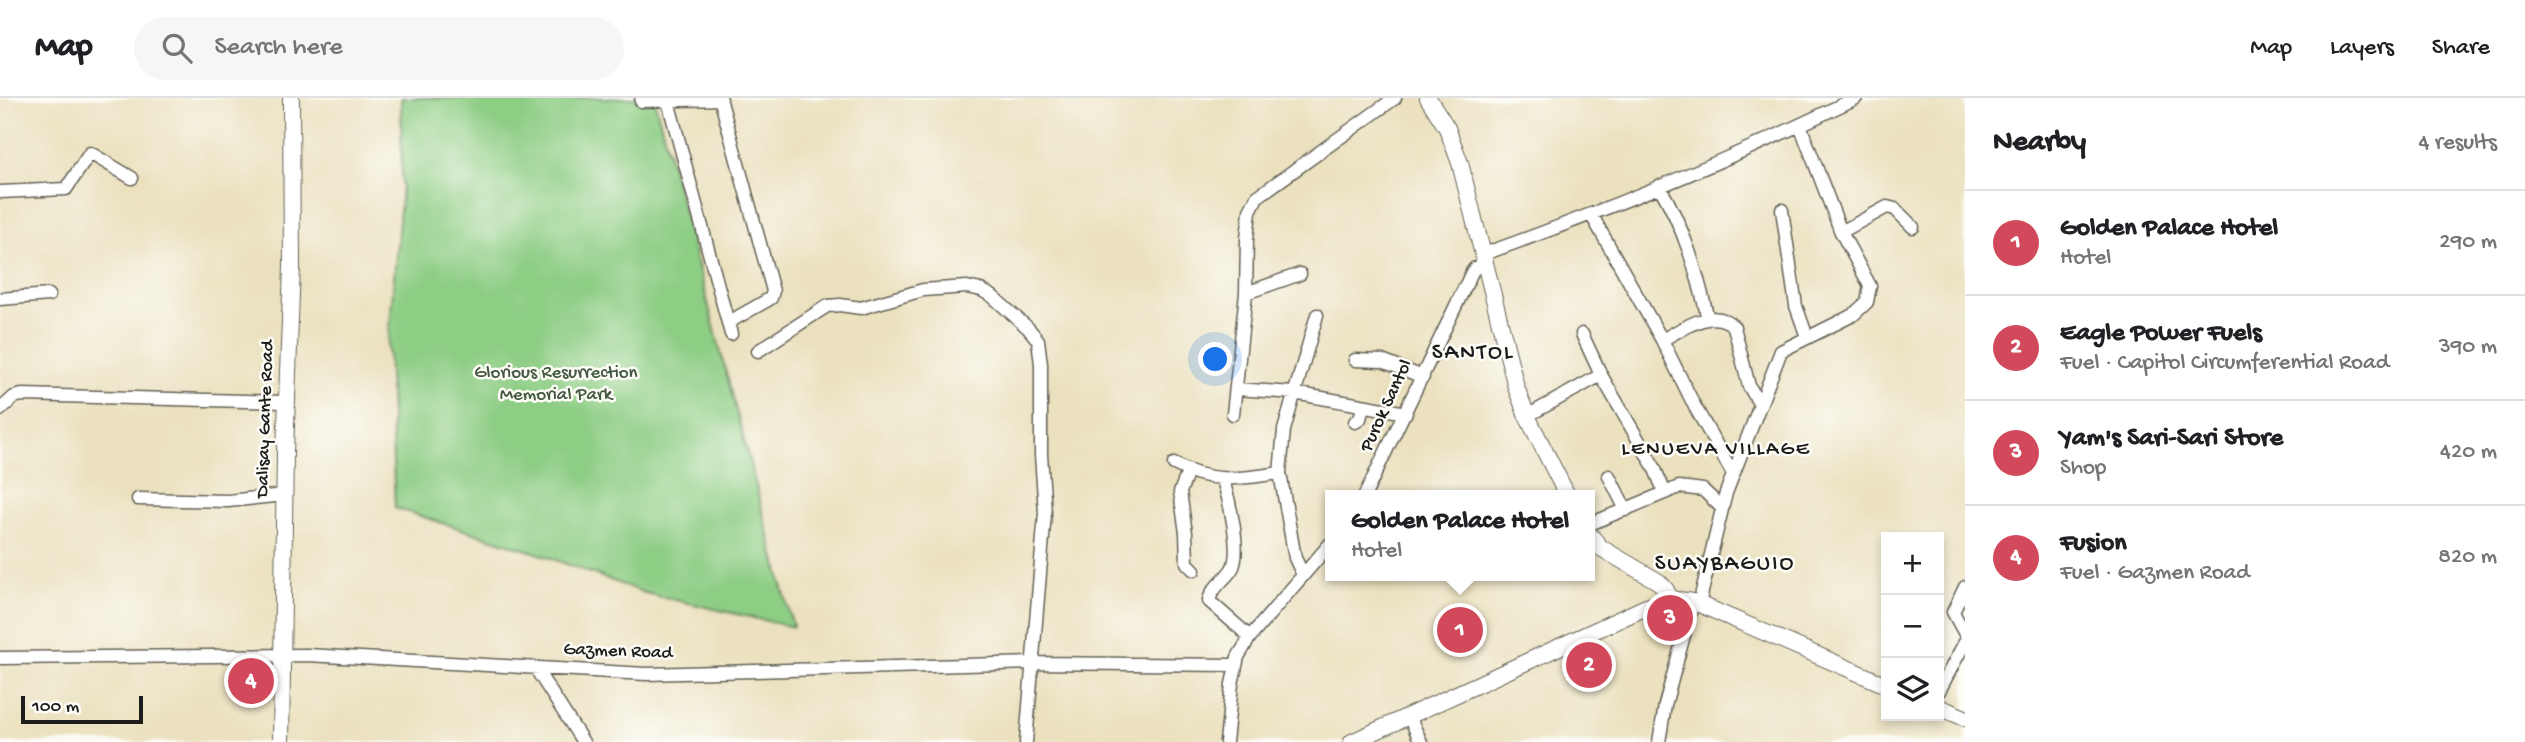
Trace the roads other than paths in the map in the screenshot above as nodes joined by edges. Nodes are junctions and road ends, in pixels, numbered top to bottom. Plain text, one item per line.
1 (291, 98) edge
2 (642, 98) edge
3 (1395, 98) edge
4 (1428, 98) edge
5 (720, 99) edge
6 (1852, 99) edge
7 (668, 101) junction
8 (1800, 125) junction
9 (132, 178) dead end
10 (1659, 186) junction
11 (0, 192) edge
12 (1782, 210) dead end
13 (1591, 214) junction
14 (1913, 227) dead end
15 (1841, 232) junction
16 (1485, 258) junction
17 (1300, 274) dead end
18 (1246, 293) junction
19 (48, 295) dead end
20 (0, 299) edge
21 (1317, 316) dead end
22 (1708, 319) junction
23 (1582, 334) dead end
24 (1807, 337) junction
25 (1662, 340) junction
26 (758, 351) dead end
27 (1355, 360) dead end
28 (1601, 375) junction
29 (1423, 377) junction
30 (1236, 389) junction
31 (1294, 393) junction
32 (287, 402) junction
33 (1760, 405) junction
34 (1363, 406) junction
35 (0, 410) edge
36 (1406, 413) junction
37 (1233, 414) dead end
38 (1527, 416) junction
39 (1355, 422) dead end
40 (1174, 464) dead end
41 (1188, 472) junction
42 (1280, 473) junction
43 (1733, 474) junction
44 (1609, 476) dead end
45 (1223, 480) junction
46 (1368, 490) edge
47 (1564, 490) edge
48 (1665, 493) junction
49 (284, 495) junction
50 (138, 499) dead end
51 (1722, 508) junction
52 (1626, 510) junction
53 (1595, 522) edge
54 (1595, 541) edge
55 (1325, 551) edge
56 (1194, 570) dead end
57 (1304, 575) junction
58 (1965, 587) edge
59 (1671, 600) junction
60 (1695, 603) junction
61 (1965, 634) edge
62 (1250, 637) junction
63 (1965, 642) edge
64 (282, 654) junction
65 (0, 658) edge
66 (1032, 663) junction
67 (1236, 665) junction
68 (536, 669) junction
69 (1944, 682) edge
70 (1881, 683) edge
71 (1944, 709) edge
72 (1409, 716) junction
73 (1965, 718) edge
74 (281, 742) edge
75 (583, 742) edge
76 (1026, 742) edge
77 (1226, 742) edge
78 (1352, 742) edge
79 (1421, 742) edge
80 (1659, 742) edge

1 - 32 main road, Dalisay Gante Road
2 - 7 street
3 - 18 street
4 - 16 main road
5 - 7 street
5 - 7 street
6 - 8 street
8 - 10 street
8 - 15 street
9 - 11 street
10 - 13 street
10 - 22 street
12 - 24 street
13 - 16 street
13 - 25 street
14 - 15 street
15 - 24 street
16 - 29 street, Purok Santol
16 - 38 main road
17 - 18 street
18 - 30 street
19 - 20 street
21 - 31 street
22 - 25 street
22 - 33 street
23 - 28 street
24 - 33 street
25 - 43 street
26 - 66 street
27 - 29 street
28 - 38 street
28 - 48 street
29 - 36 street, Purok Santol
30 - 31 street
30 - 37 street
31 - 34 street
31 - 42 street
32 - 35 street
32 - 49 main road, Dalisay Gante Road
33 - 43 street
34 - 36 street
34 - 39 street
36 - 46 street, Purok Santol
38 - 47 main road
40 - 41 street
41 - 45 street
41 - 56 street
42 - 45 street
42 - 57 street
43 - 51 street
44 - 52 street
45 - 62 street
48 - 51 street
48 - 52 street
49 - 50 street
49 - 64 main road, Dalisay Gante Road
51 - 60 street
52 - 53 street
54 - 59 main road
55 - 57 street
57 - 62 street
58 - 61 street
59 - 60 main road
59 - 72 main road
60 - 70 main road
60 - 80 street
62 - 67 street
63 - 69 street
64 - 65 street, Gazmen Road
64 - 68 street, Gazmen Road
64 - 74 main road, Dalisay Gante Road
66 - 67 street, Gazmen Road
66 - 68 street, Gazmen Road
66 - 76 street
67 - 77 street
68 - 75 street
71 - 73 main road
72 - 78 main road
72 - 79 street

